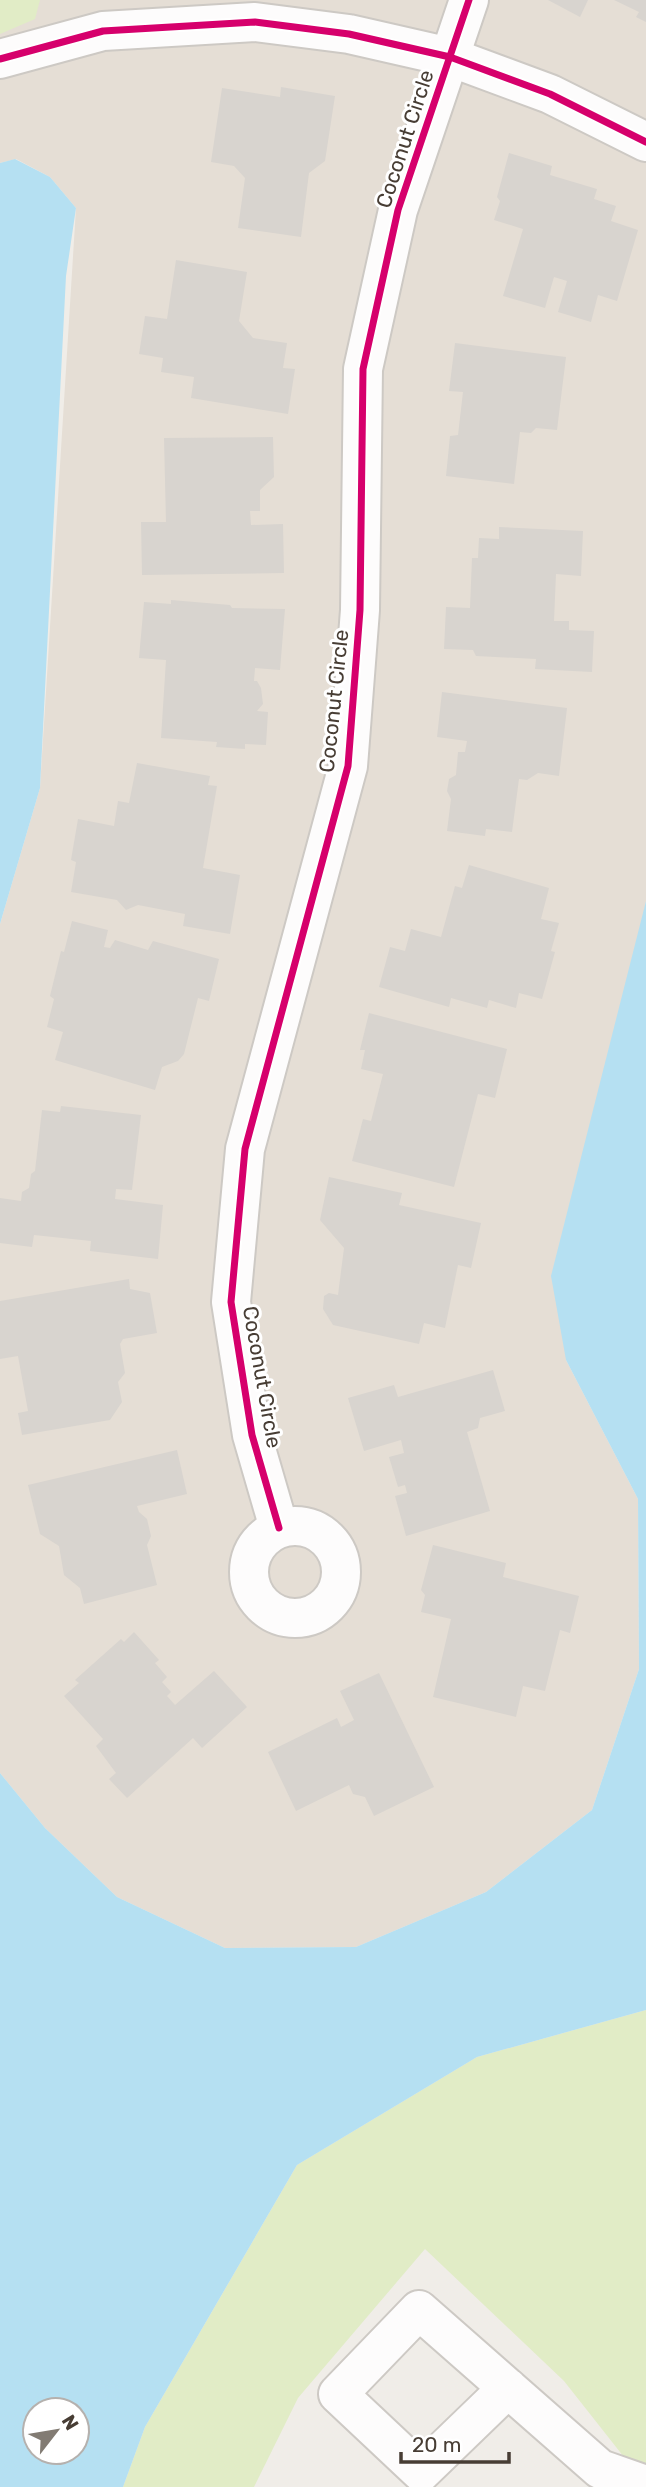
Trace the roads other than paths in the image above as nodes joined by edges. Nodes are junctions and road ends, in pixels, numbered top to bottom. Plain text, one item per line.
1 (469, 0) edge
2 (450, 57) junction
3 (0, 59) edge
4 (646, 142) edge
5 (279, 1528) dead end
6 (508, 2388) dead end
7 (600, 2478) edge
8 (646, 2485) edge

1 - 2 street, Coconut Circle
2 - 3 street
2 - 4 street
2 - 5 street, Coconut Circle
6 - 7 street
7 - 8 street

